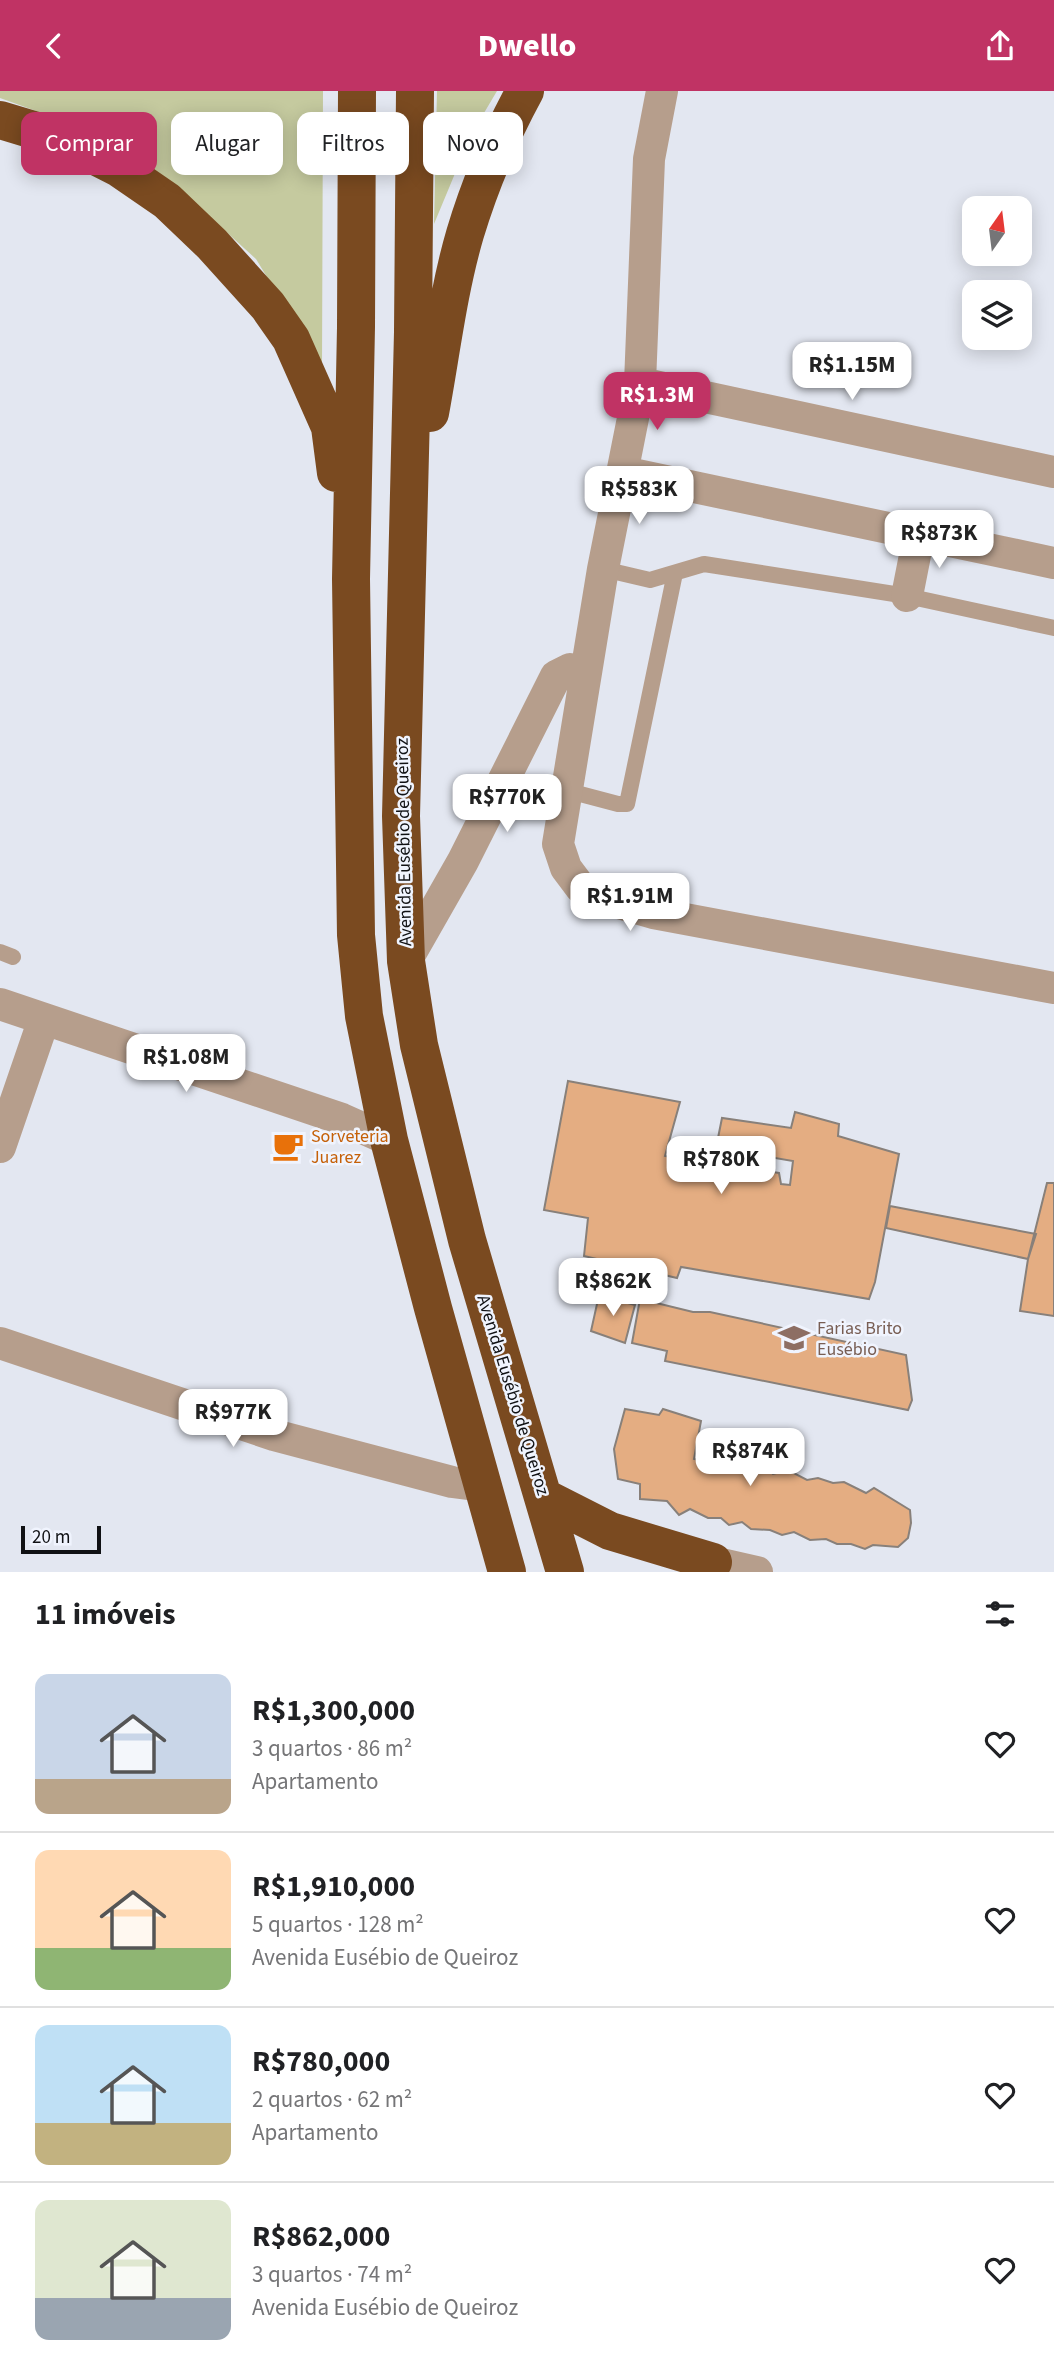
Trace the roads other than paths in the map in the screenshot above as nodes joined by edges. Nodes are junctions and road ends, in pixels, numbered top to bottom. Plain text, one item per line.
1 (356, 91) edge
2 (415, 91) edge
3 (525, 91) edge
4 (662, 91) edge
5 (0, 120) edge
6 (640, 383) junction
7 (623, 472) junction
8 (1054, 472) edge
9 (919, 535) junction
10 (1054, 563) edge
11 (603, 569) junction
12 (675, 573) junction
13 (351, 579) junction
14 (407, 585) junction
15 (907, 596) junction
16 (1054, 628) edge
17 (585, 671) junction
18 (565, 790) junction
19 (406, 961) junction
20 (1054, 988) edge
21 (0, 1004) edge
22 (44, 1019) junction
23 (389, 1140) junction
24 (0, 1147) edge
25 (0, 1343) edge
26 (483, 1486) junction
27 (543, 1497) junction
28 (704, 1567) edge
29 (507, 1572) edge
30 (565, 1572) edge
31 (757, 1572) edge

1 - 13 highway
2 - 14 highway, Avenida Eusébio de Queiroz
3 - 14 highway
4 - 6 street
5 - 13 highway
6 - 7 street
6 - 8 street
7 - 9 street
7 - 11 street
9 - 10 street
9 - 15 street
11 - 12 lane
11 - 17 street
12 - 15 lane
12 - 18 lane
13 - 23 highway
14 - 19 highway, Avenida Eusébio de Queiroz
15 - 16 lane
17 - 18 street
17 - 19 street
18 - 20 street
19 - 27 highway, Avenida Eusébio de Queiroz
21 - 22 street
22 - 23 street
22 - 24 street
23 - 26 highway
25 - 26 street
26 - 29 highway
27 - 28 highway
27 - 30 highway, Avenida Eusébio de Queiroz
28 - 31 street

